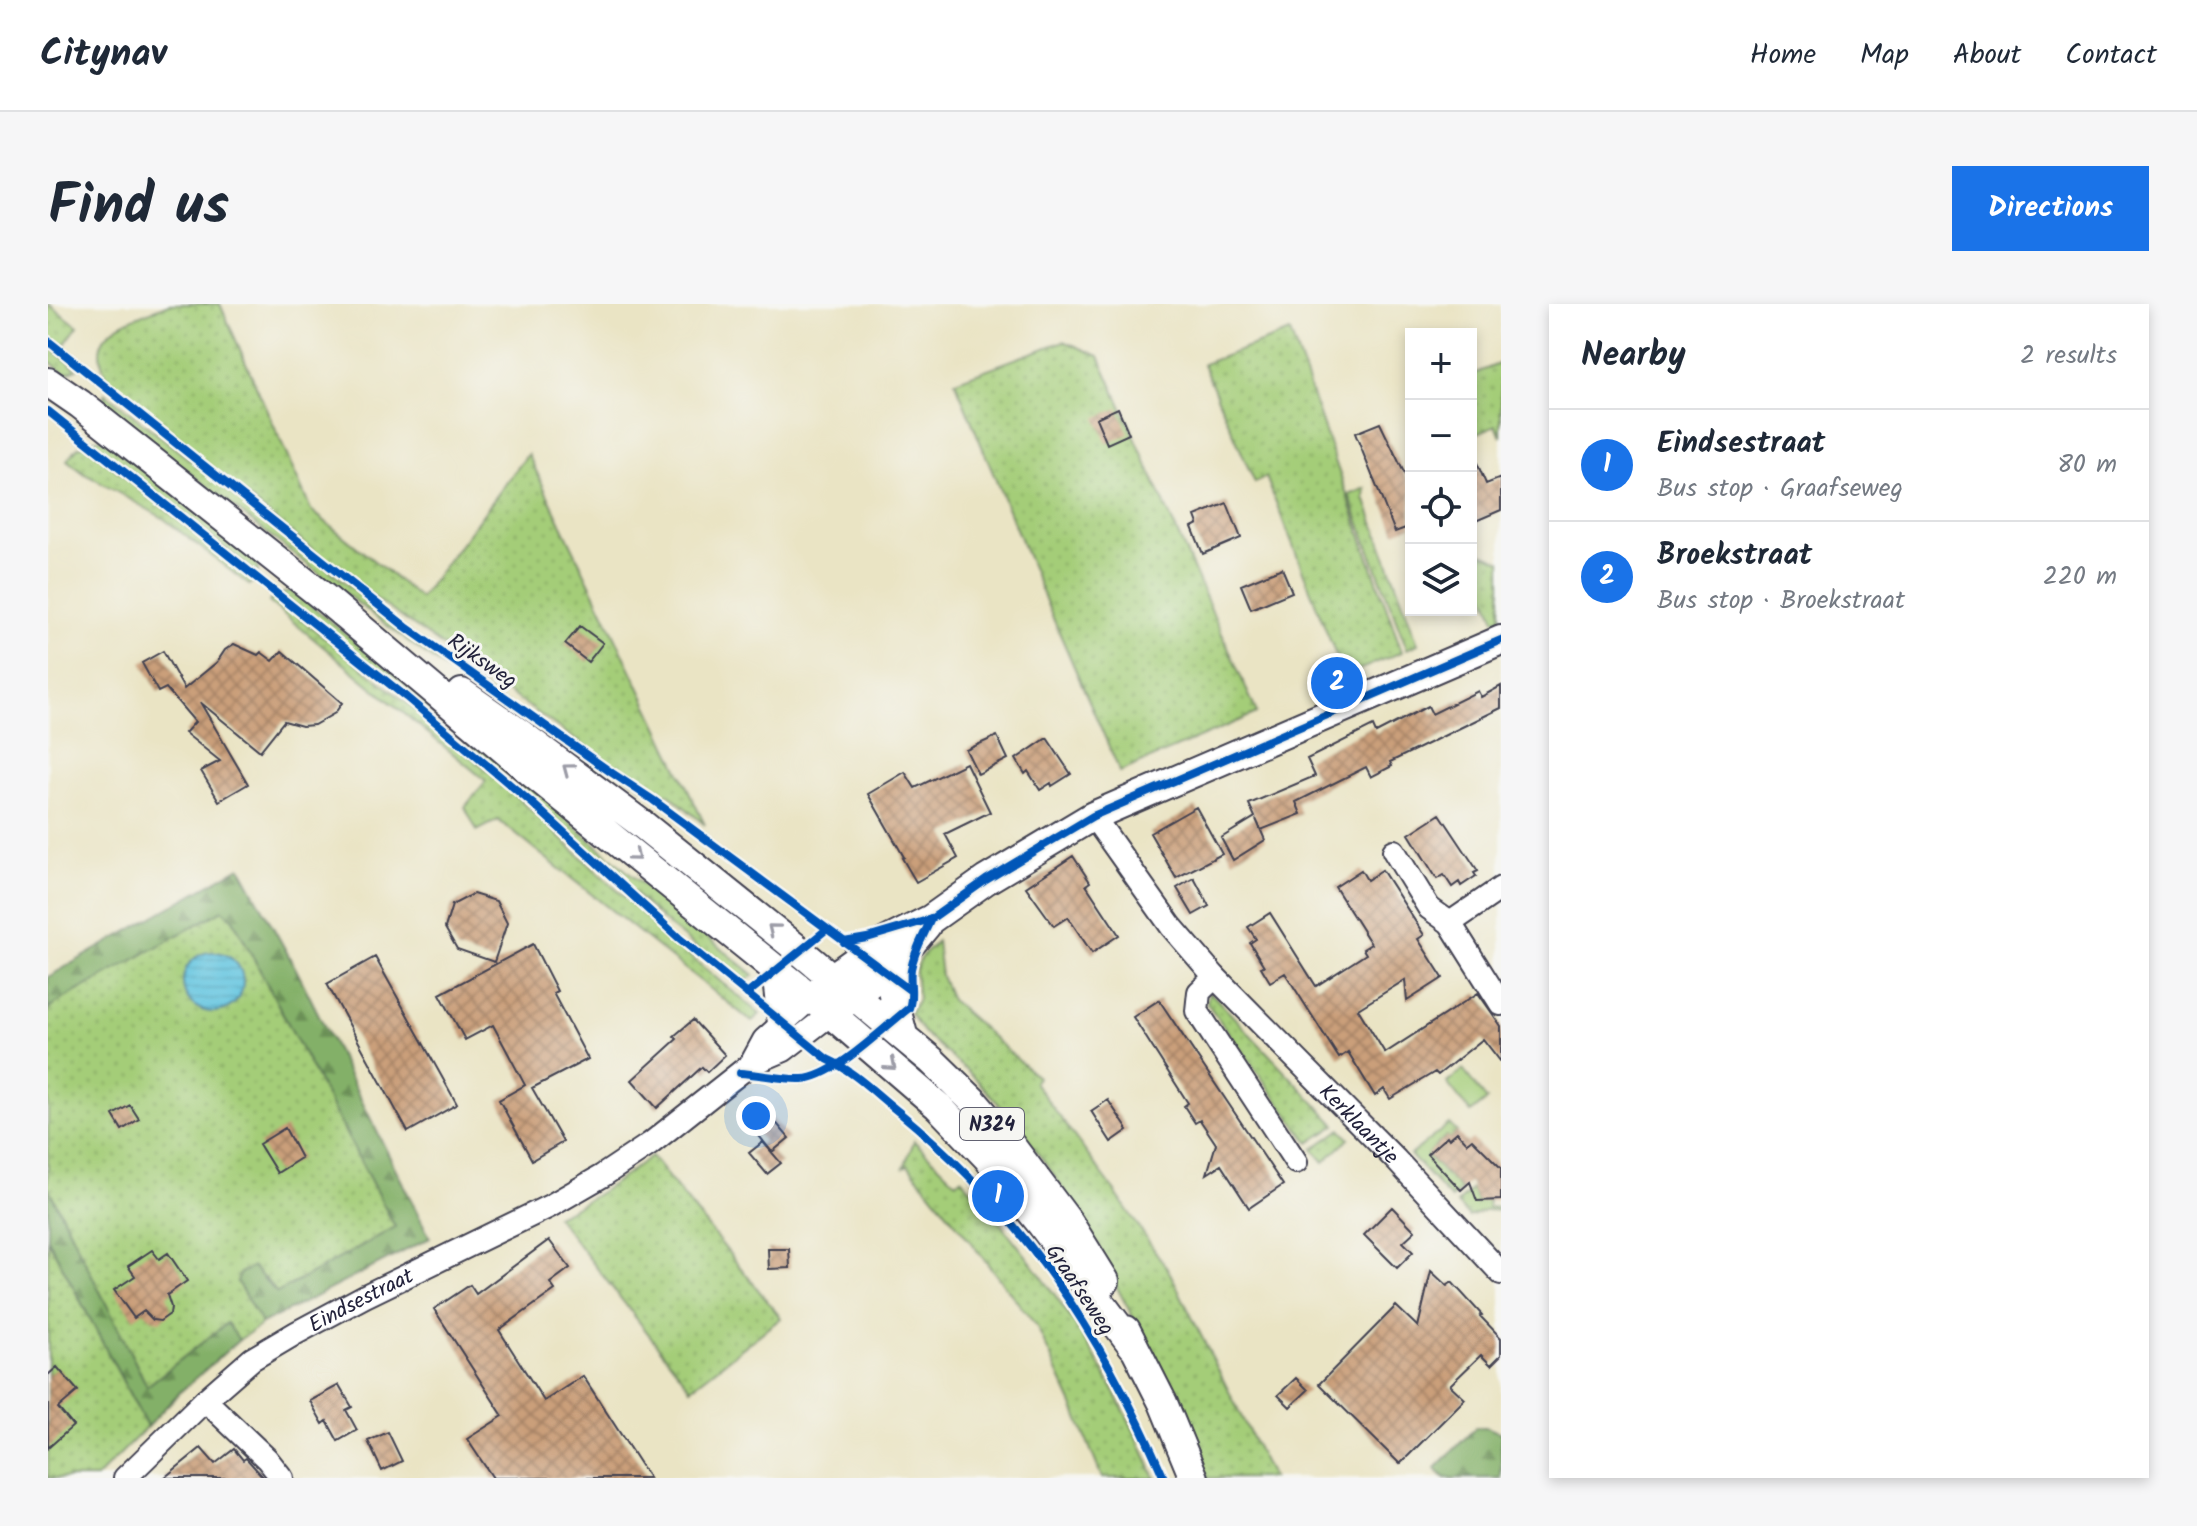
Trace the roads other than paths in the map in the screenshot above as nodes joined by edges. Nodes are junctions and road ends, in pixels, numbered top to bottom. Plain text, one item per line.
1 (48, 375) edge
2 (48, 382) edge
3 (80, 404) junction
4 (326, 599) junction
5 (1501, 640) edge
6 (1093, 816) junction
7 (1394, 851) dead end
8 (1501, 888) edge
9 (931, 919) junction
10 (1450, 923) junction
11 (894, 964) junction
12 (776, 970) junction
13 (1215, 977) junction
14 (844, 987) junction
15 (1501, 1004) edge
16 (821, 1006) junction
17 (782, 1023) junction
18 (903, 1035) junction
19 (751, 1064) junction
20 (1296, 1162) dead end
21 (1497, 1262) edge
22 (1133, 1346) junction
23 (205, 1400) junction
24 (125, 1478) edge
25 (282, 1478) edge
26 (1194, 1478) edge

1 - 3 main road, Rijksweg / N324
2 - 3 main road, Rijksweg / N324
3 - 4 main road, Rijksweg / N324
4 -> 12 main road, Rijksweg / N324
14 -> 4 main road, Rijksweg / N324
5 - 6 main road
6 - 9 main road
6 - 13 street, Kerklaantje
7 - 10 street
8 - 10 street
9 - 11 main road
9 - 14 main road
10 - 15 street
11 - 14 main road
11 - 18 main road
12 - 16 main road, Rijksweg / N324
12 - 17 main road
13 - 20 street
13 - 21 street, Kerklaantje
14 - 16 main road
14 - 18 main road, Graafseweg / N324
16 - 17 street, Eindsestraat
16 - 19 street, Eindsestraat
16 -> 22 main road, Graafseweg / N324
17 - 19 street, Eindsestraat
18 - 22 main road, Graafseweg / N324
19 - 23 street, Eindsestraat
22 - 26 main road, Graafseweg / N324
23 - 24 street, Eindsestraat
23 - 25 street

